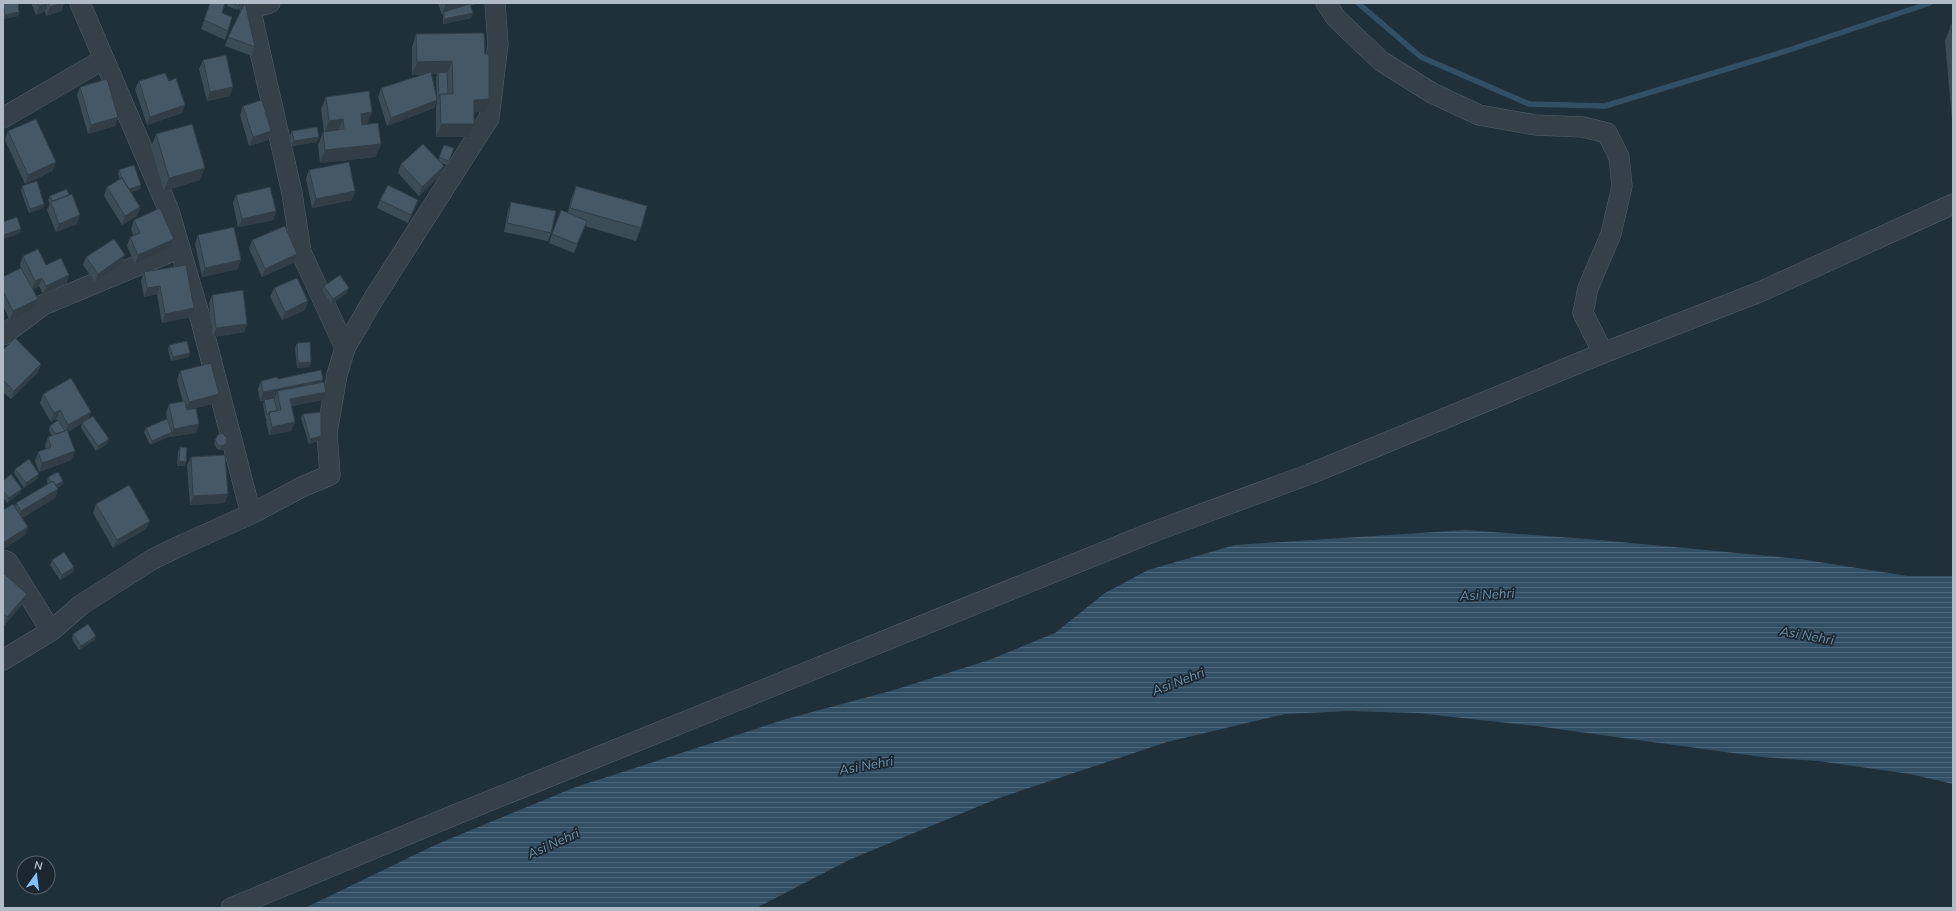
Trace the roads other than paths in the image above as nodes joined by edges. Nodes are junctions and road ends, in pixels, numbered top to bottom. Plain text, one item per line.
1 (80, 3) edge
2 (270, 3) edge
3 (495, 3) edge
4 (1326, 3) edge
5 (250, 6) edge
6 (104, 59) junction
7 (3, 118) edge
8 (1953, 204) edge
9 (180, 248) junction
10 (3, 335) edge
11 (345, 348) junction
12 (1603, 353) junction
13 (251, 514) junction
14 (3, 560) edge
15 (51, 630) junction
16 (3, 660) edge
17 (231, 908) edge

1 - 6 street
2 - 5 street
3 - 11 street
4 - 12 street
5 - 11 street
6 - 7 street
6 - 9 street
8 - 12 street
9 - 10 street
9 - 13 street
11 - 13 street
12 - 17 street
13 - 15 street
14 - 15 street
15 - 16 street

